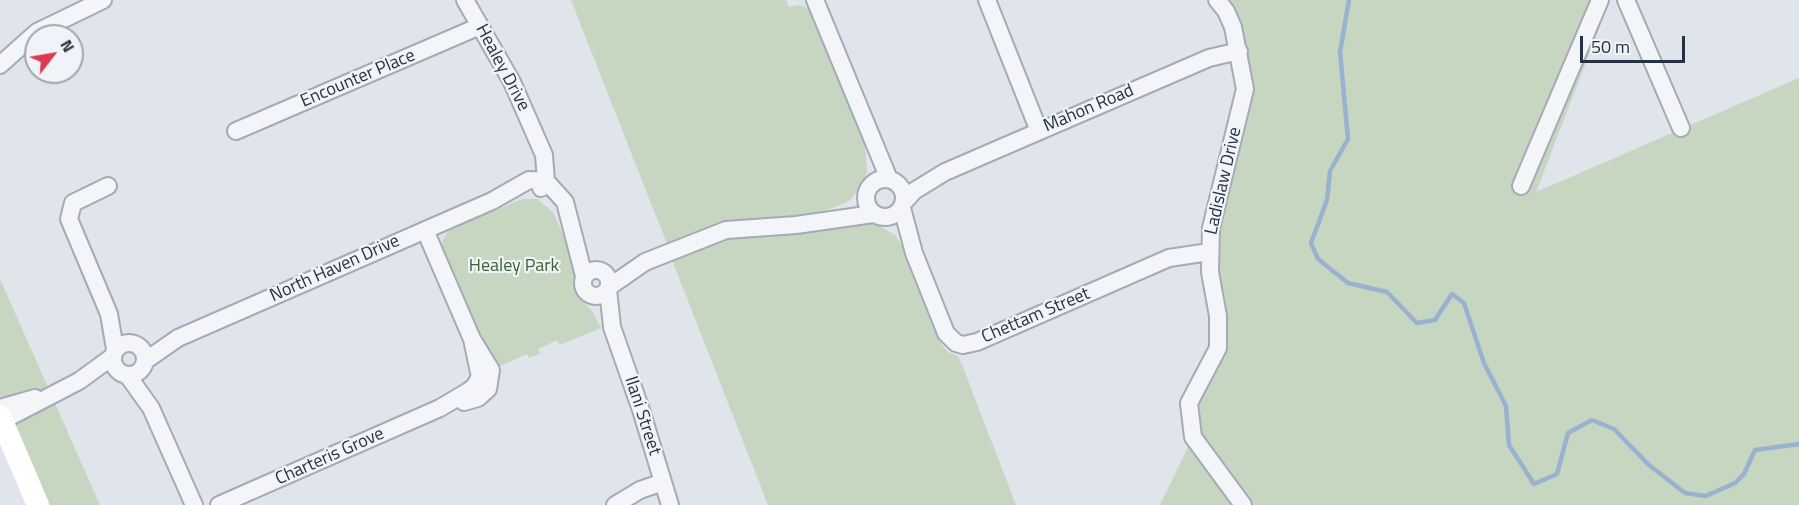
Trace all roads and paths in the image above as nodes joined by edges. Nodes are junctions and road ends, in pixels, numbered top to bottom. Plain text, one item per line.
1 (103, 0) edge
2 (465, 0) edge
3 (814, 0) edge
4 (987, 0) edge
5 (1217, 0) edge
6 (1600, 0) edge
7 (1626, 0) edge
8 (480, 26) junction
9 (1239, 51) junction
10 (0, 64) edge
11 (1681, 128) dead end
12 (1039, 130) junction
13 (235, 131) dead end
14 (942, 174) junction
15 (540, 184) junction
16 (881, 184) junction
17 (108, 186) dead end
18 (1521, 186) dead end
19 (903, 205) junction
20 (879, 216) junction
21 (832, 218) junction
22 (425, 230) junction
23 (1209, 252) junction
24 (914, 253) junction
25 (645, 262) junction
26 (595, 272) junction
27 (608, 288) junction
28 (590, 295) junction
29 (109, 314) junction
30 (612, 327) junction
31 (114, 353) junction
32 (134, 361) junction
33 (79, 381) junction
34 (1, 417) edge
35 (0, 455) edge
36 (666, 493) edge
37 (621, 502) edge
38 (21, 505) edge
39 (38, 505) edge
40 (194, 505) edge
41 (219, 505) edge
42 (1243, 505) edge

1 - 10 street
2 - 8 street, Healey Drive
3 - 16 street
4 - 12 street
5 - 9 street, Ladislaw Drive
6 - 18 street
7 - 11 street
8 - 13 street, Encounter Place
8 - 15 street, Healey Drive
9 - 12 street, Mahon Road
9 - 23 street, Ladislaw Drive
12 - 14 street, Mahon Road
14 - 16 street, Mahon Road
14 - 19 street, Mahon Road
15 - 22 street, North Haven Drive
15 - 26 street
16 - 19 street
16 - 20 street
16 - 21 street, Mahon Road
17 - 29 street
19 - 20 street
19 - 24 street, Chettam Street
20 - 21 street, Mahon Road
20 - 24 street, Chettam Street
21 - 25 street, Mahon Road
22 - 32 street, North Haven Drive
22 - 41 street, Charteris Grove
23 - 24 street, Chettam Street
23 - 42 street, Ladislaw Drive
25 - 26 street, Mahon Road
25 - 27 street, Mahon Road
26 - 27 street
26 - 28 street
27 - 28 street
27 - 30 street, Ilani Street
28 - 30 street, Ilani Street
29 - 31 street
29 - 32 street
30 - 36 street, Ilani Street
31 - 32 street, North Haven Drive
31 - 32 street
31 - 33 street, North Haven Drive
32 - 33 street, North Haven Drive
32 - 40 street
33 - 34 street, North Haven Drive
34 - 39 main road
35 - 38 main road
36 - 37 street

